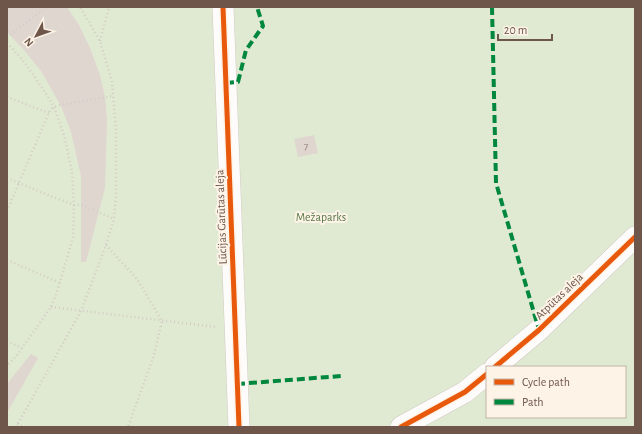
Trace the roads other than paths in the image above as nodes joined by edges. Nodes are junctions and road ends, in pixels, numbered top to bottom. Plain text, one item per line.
1 (224, 7) edge
2 (635, 237) edge
3 (496, 366) edge
4 (486, 375) edge
5 (238, 427) edge
6 (401, 427) edge

1 - 5 street, Lūcijas Garūtas aleja
2 - 3 street, Atpūtas aleja
4 - 6 street

